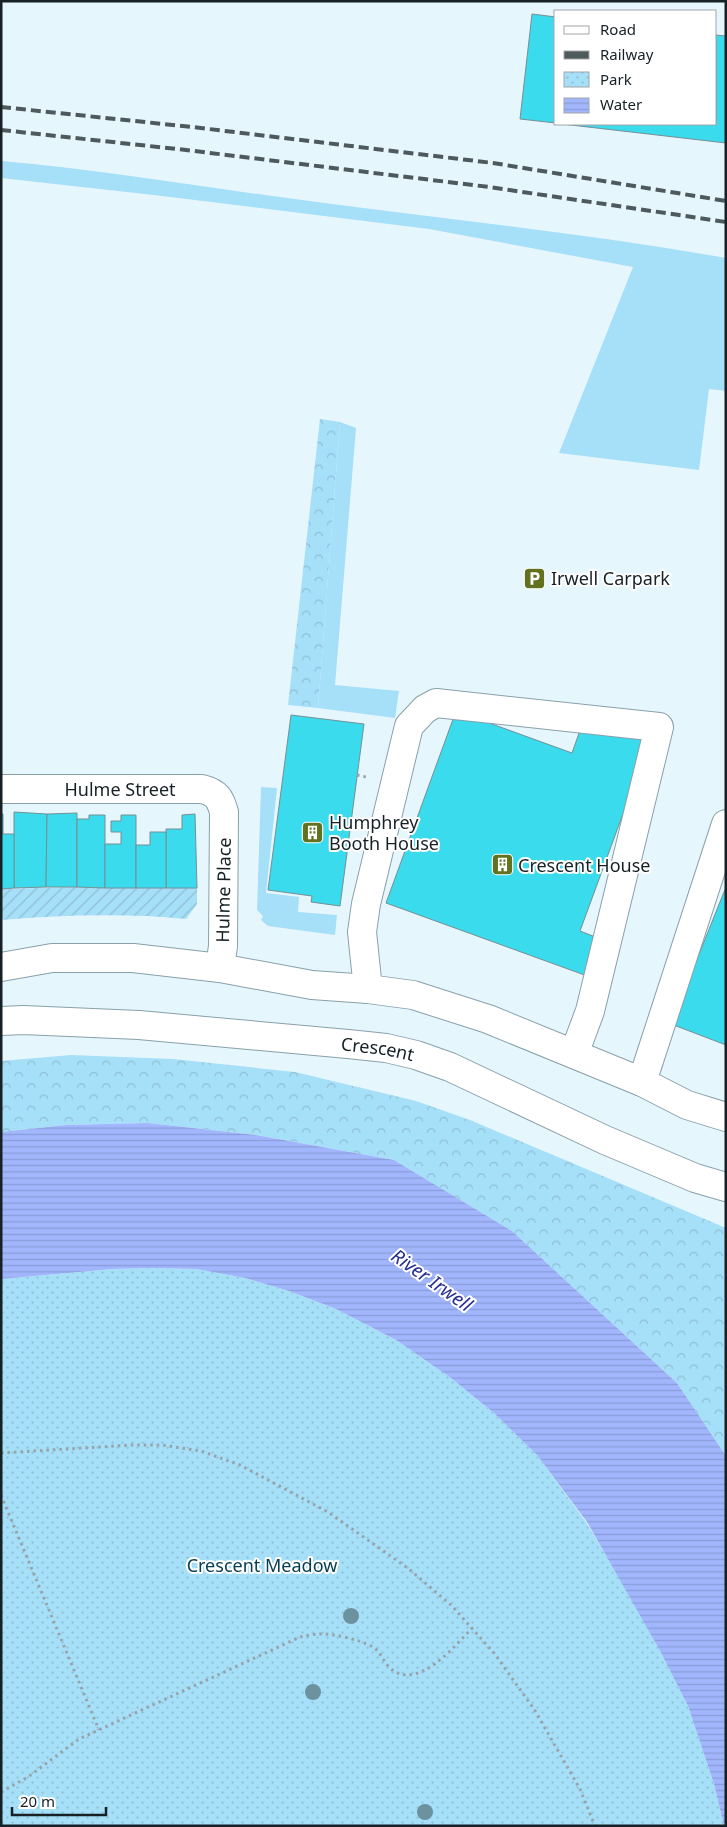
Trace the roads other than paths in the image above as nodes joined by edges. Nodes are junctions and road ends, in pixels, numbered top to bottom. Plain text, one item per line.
1 (1, 789) edge
2 (224, 812) joint
3 (726, 824) edge
4 (1, 967) edge
5 (220, 968) junction
6 (368, 989) junction
7 (1, 1022) edge
8 (574, 1054) junction
9 (642, 1082) junction
10 (726, 1117) edge
11 (726, 1187) edge

1 - 2 main road, Hulme Street
2 - 5 main road, Hulme Place
3 - 9 main road
4 - 5 main road
5 - 6 main road
6 - 8 main road
6 - 8 main road
7 - 11 main road, Crescent
8 - 9 main road
9 - 10 main road

